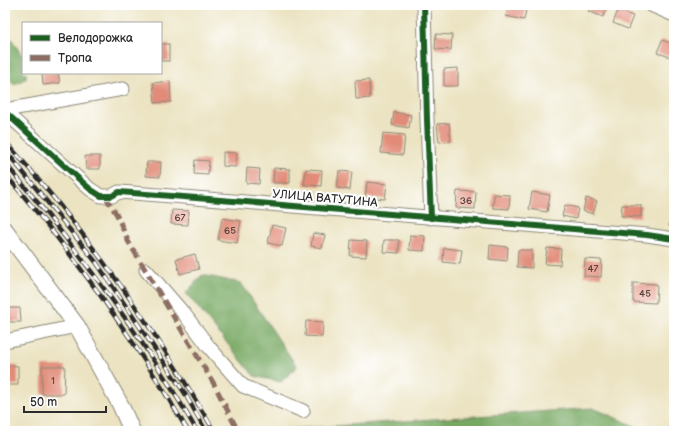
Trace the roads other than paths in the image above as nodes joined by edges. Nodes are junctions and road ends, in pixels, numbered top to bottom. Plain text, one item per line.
1 (424, 5) edge
2 (653, 5) edge
3 (674, 16) edge
4 (123, 89) dead end
5 (5, 111) edge
6 (431, 218) junction
7 (5, 230) edge
8 (674, 239) edge
9 (146, 270) dead end
10 (77, 326) junction
11 (5, 341) edge
12 (303, 411) dead end
13 (132, 431) edge

1 - 6 street
2 - 3 street
4 - 5 street
5 - 6 street, УЛИЦА ВАТУТИНА
6 - 8 street, УЛИЦА ВАТУТИНА
7 - 10 main road
9 - 12 street
10 - 11 street
10 - 13 main road

